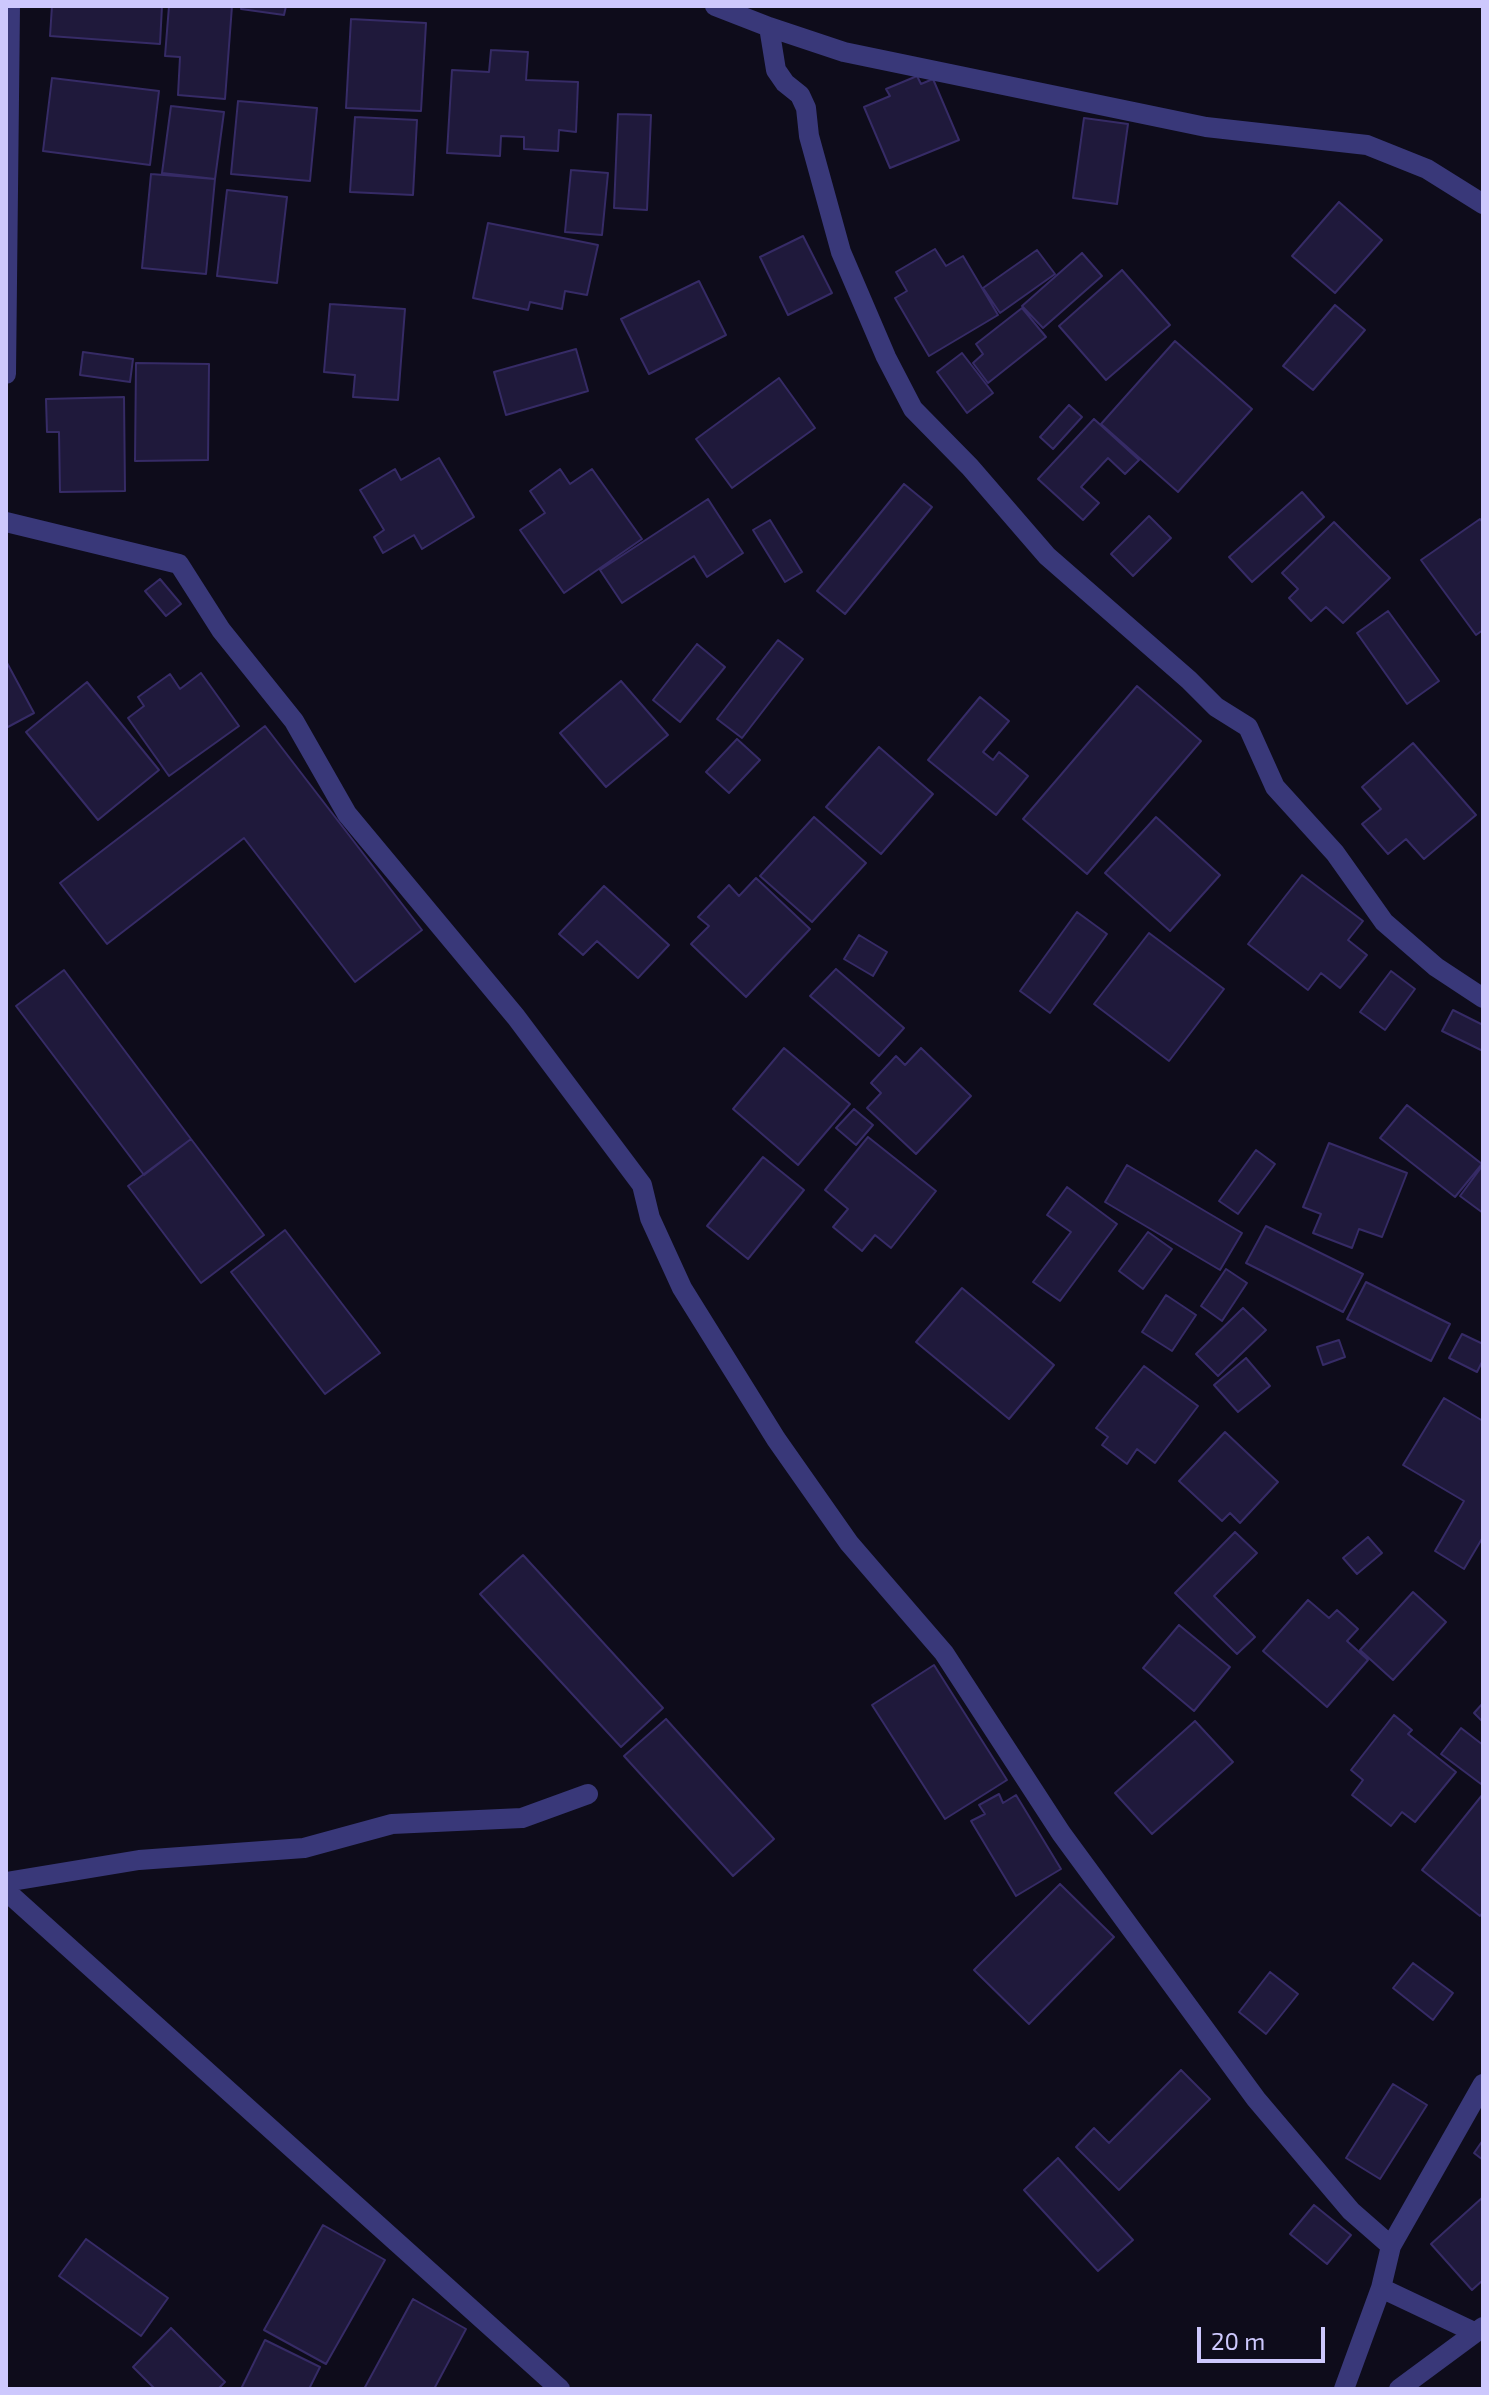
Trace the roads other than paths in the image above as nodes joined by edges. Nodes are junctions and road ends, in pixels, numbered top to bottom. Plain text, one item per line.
1 (10, 6) edge
2 (715, 6) edge
3 (769, 27) junction
4 (1483, 204) edge
5 (6, 374) edge
6 (6, 522) edge
7 (1483, 998) edge
8 (588, 1794) dead end
9 (6, 1882) edge
10 (6, 1891) edge
11 (1483, 2084) edge
12 (1391, 2246) junction
13 (1381, 2288) junction
14 (1479, 2330) edge
15 (560, 2389) edge
16 (1344, 2389) edge
17 (1399, 2389) edge

1 - 5 street
2 - 3 street
3 - 4 street
3 - 7 street
6 - 12 street
8 - 9 street
10 - 15 street
11 - 12 street
12 - 13 street
13 - 14 street
13 - 16 street
14 - 17 street

